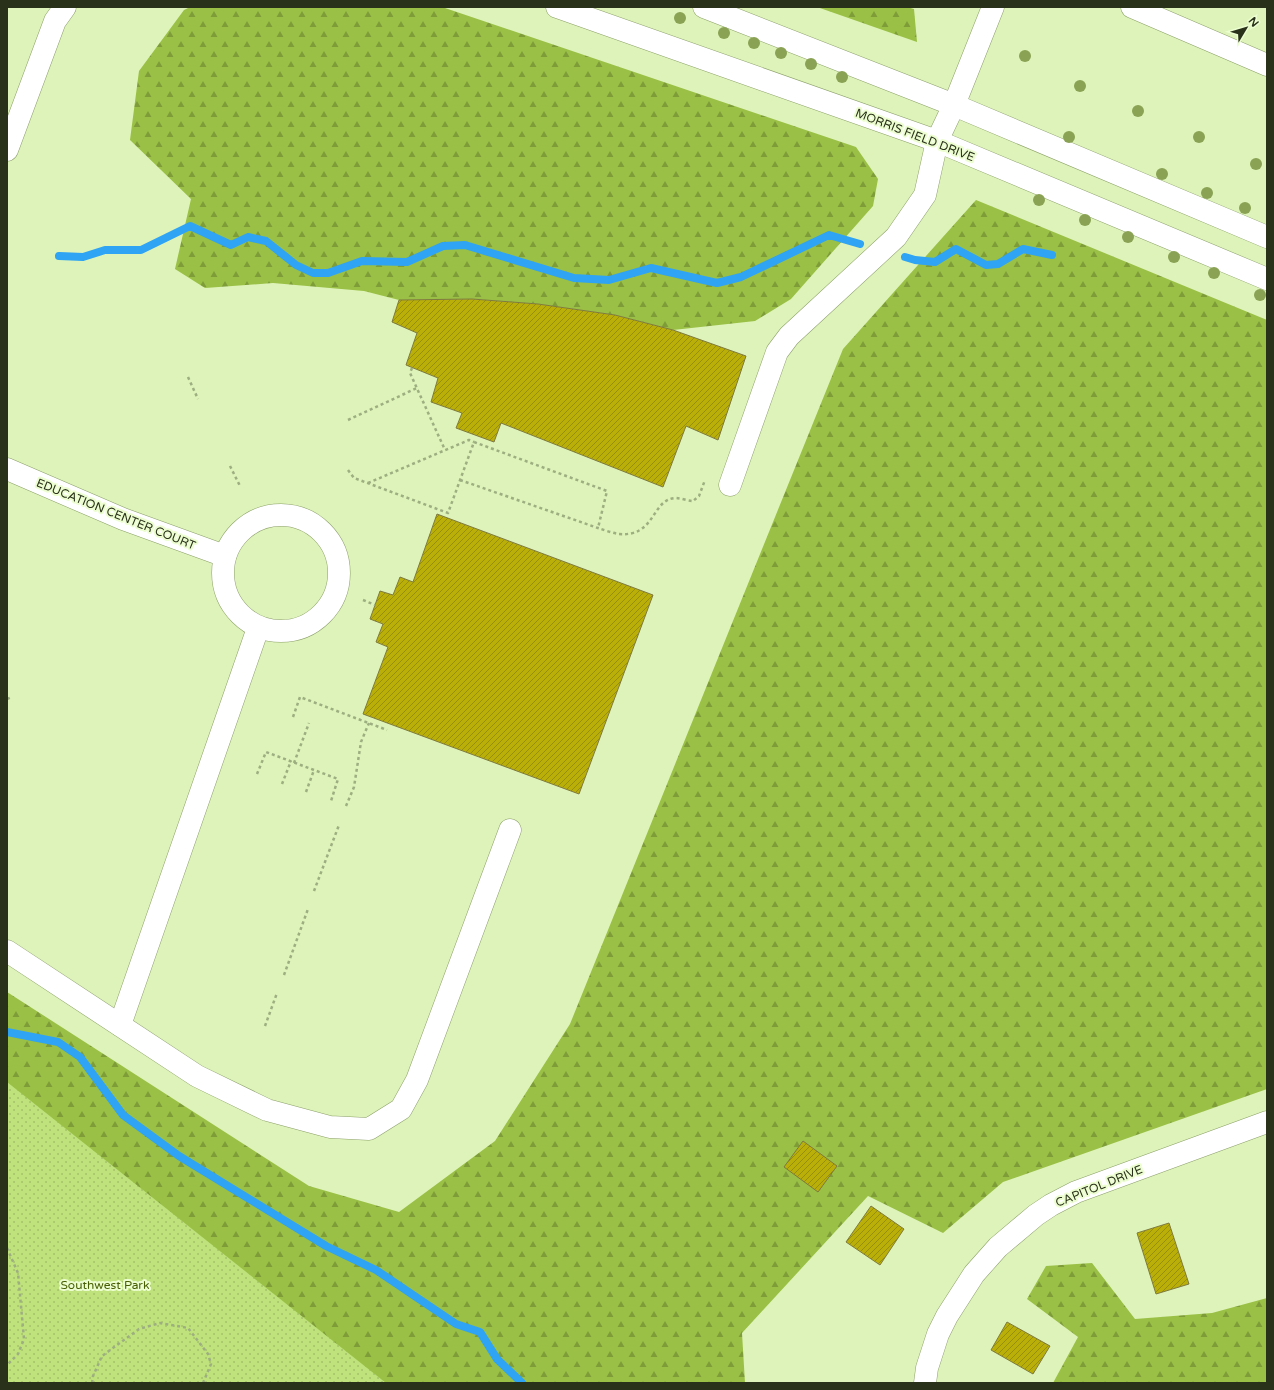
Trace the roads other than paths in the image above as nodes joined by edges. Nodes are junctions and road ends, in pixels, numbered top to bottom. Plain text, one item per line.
1 (557, 7) edge
2 (704, 7) edge
3 (993, 7) edge
4 (1132, 7) edge
5 (58, 12) edge
6 (1267, 65) edge
7 (954, 105) junction
8 (937, 141) junction
9 (7, 150) edge
10 (1267, 237) edge
11 (1267, 279) edge
12 (7, 469) edge
13 (730, 485) dead end
14 (226, 556) junction
15 (258, 628) junction
16 (510, 830) dead end
17 (7, 951) edge
18 (120, 1025) junction
19 (1267, 1122) edge
20 (925, 1383) edge

1 - 8 street, MORRIS FIELD DRIVE
2 - 7 street
3 - 7 street
4 - 6 street
5 - 9 street
7 - 8 street
7 - 10 street
8 - 11 street, MORRIS FIELD DRIVE
8 - 13 street
12 - 14 street, EDUCATION CENTER COURT
14 - 15 street
14 - 15 street
15 - 18 street
16 - 18 street
17 - 18 street
19 - 20 street, CAPITOL DRIVE

